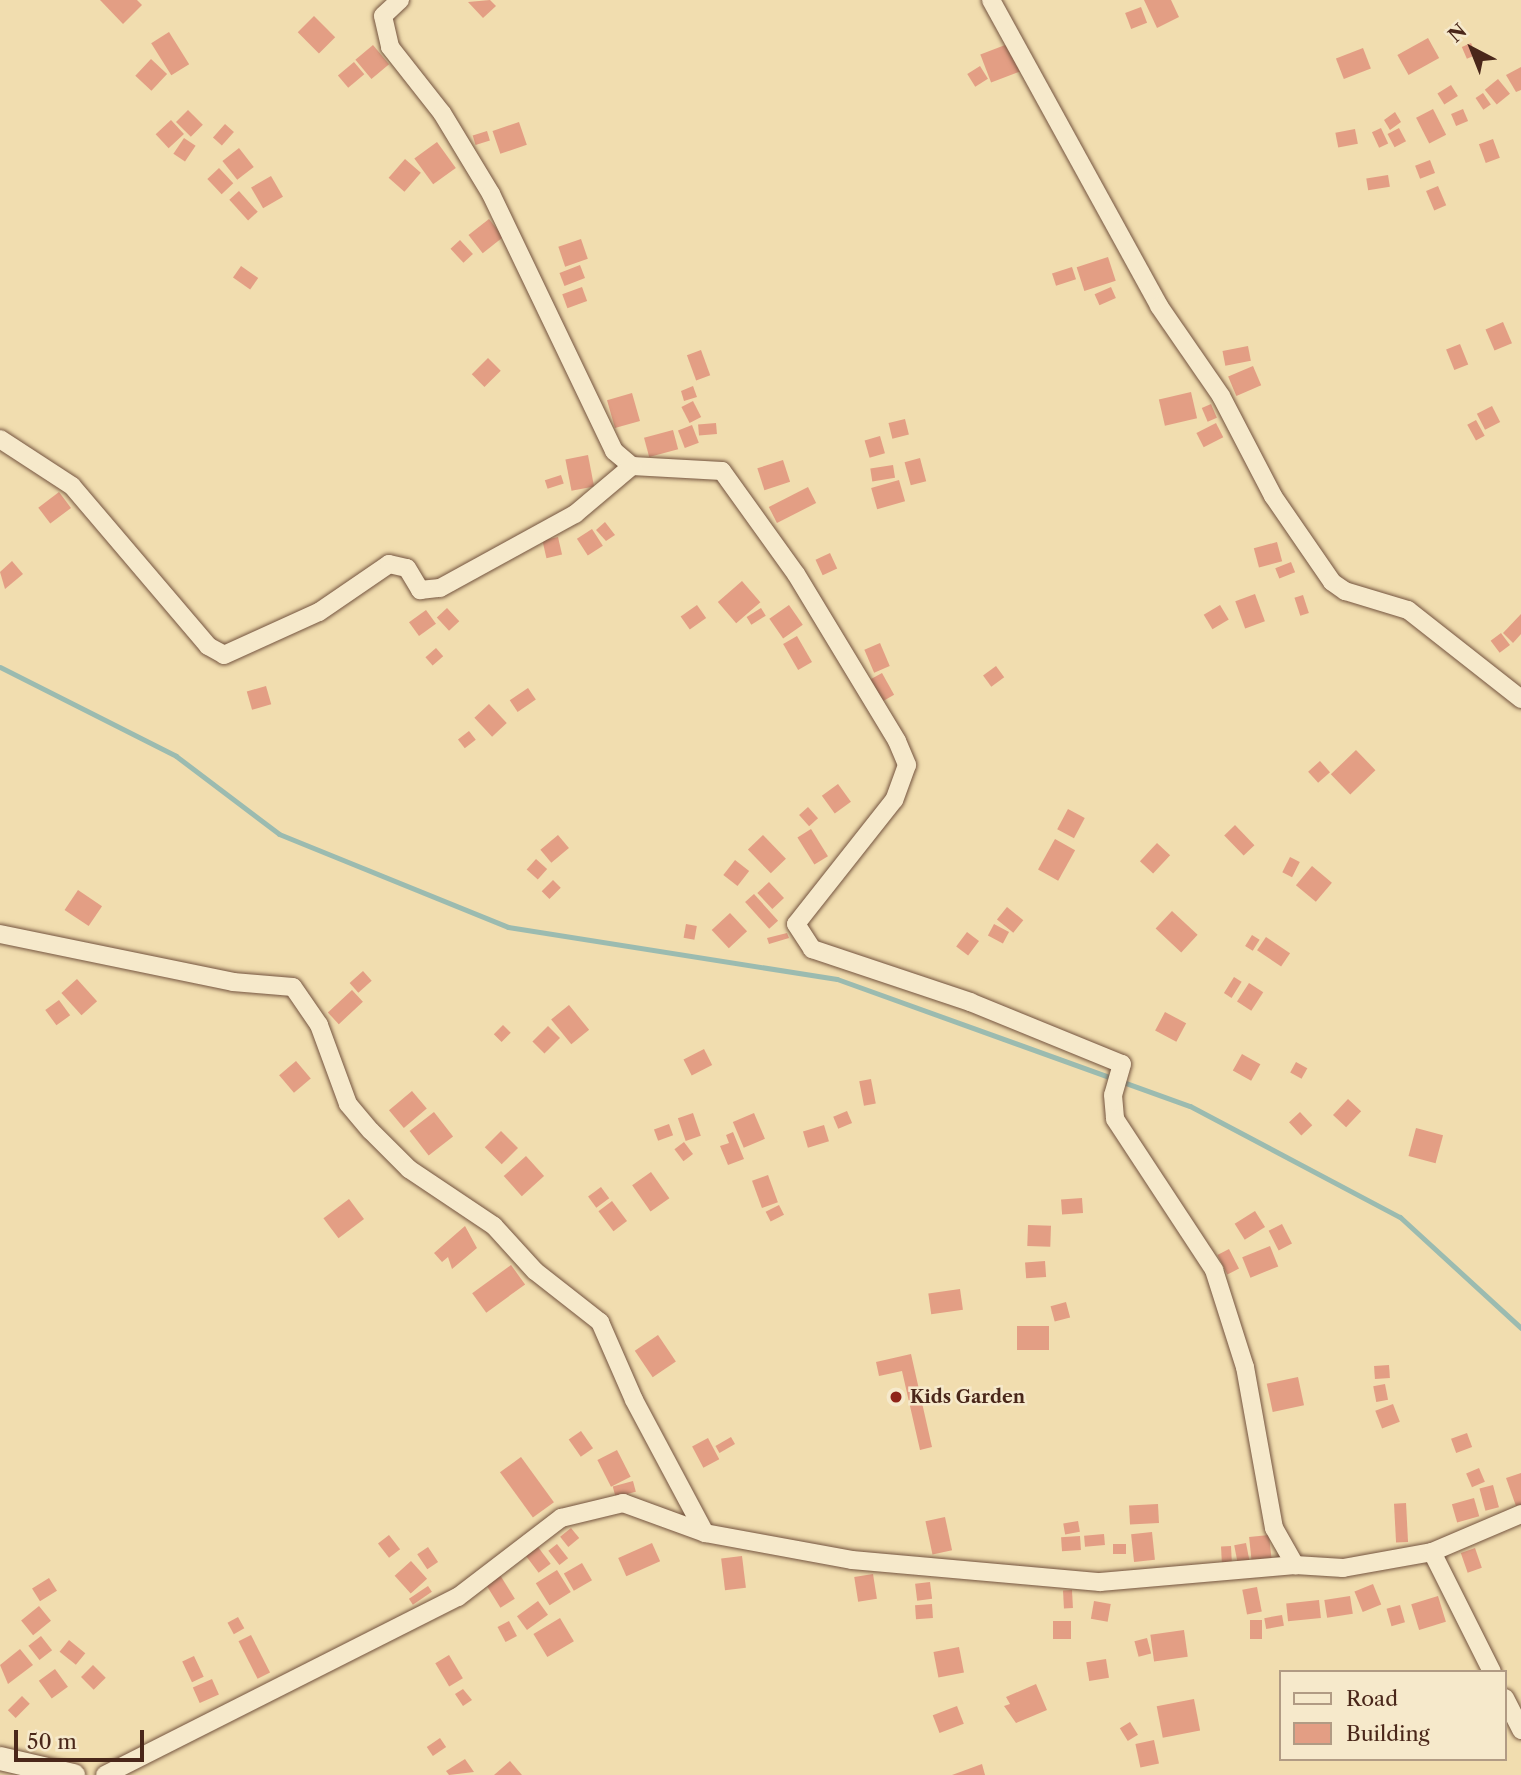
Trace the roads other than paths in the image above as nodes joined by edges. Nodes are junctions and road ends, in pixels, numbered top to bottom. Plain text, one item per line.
1 (400, 0) edge
2 (991, 0) edge
3 (0, 439) edge
4 (632, 466) junction
5 (1521, 699) edge
6 (0, 934) edge
7 (1521, 1514) edge
8 (705, 1533) junction
9 (1432, 1552) junction
10 (1295, 1565) junction
11 (1491, 1670) edge
12 (1507, 1702) edge
13 (1521, 1730) edge
14 (0, 1758) edge
15 (73, 1775) edge
16 (105, 1775) edge

1 - 4 street
2 - 5 street
3 - 4 street
4 - 10 street
6 - 8 street
7 - 9 street
8 - 10 street
8 - 16 street
9 - 10 street
9 - 11 street
12 - 13 street
14 - 15 street

